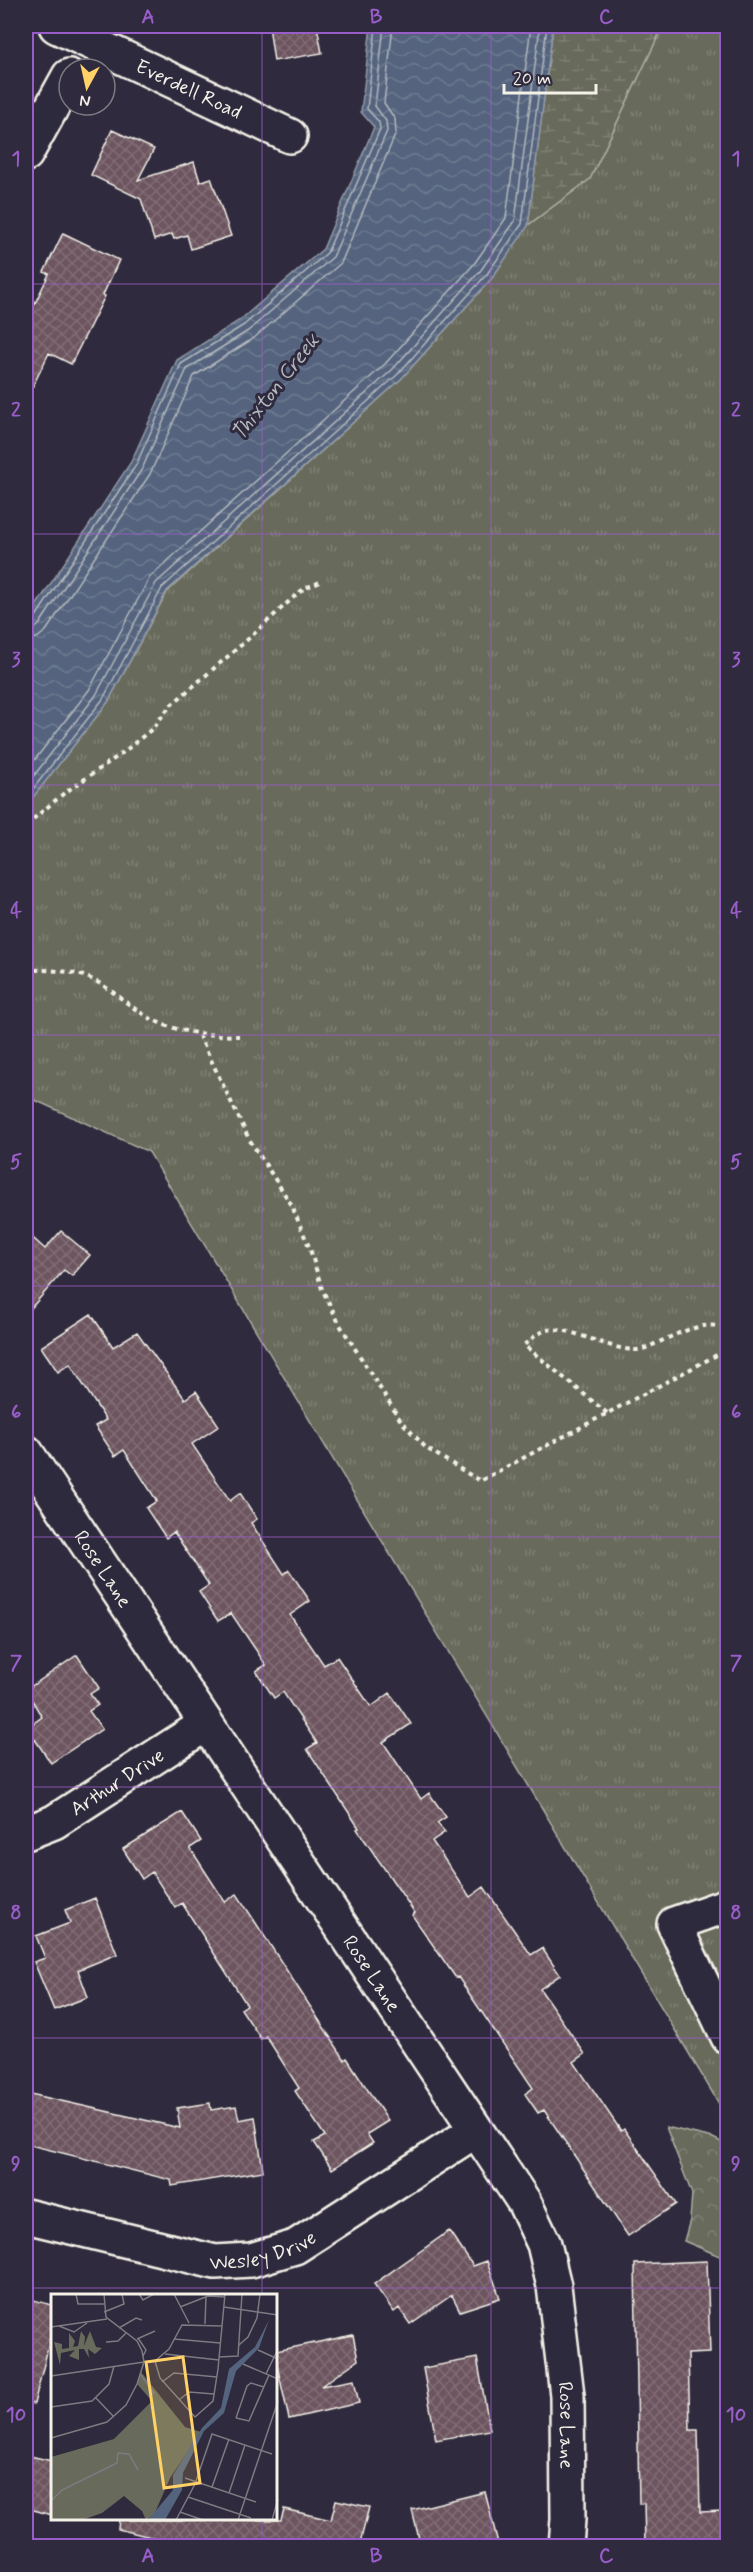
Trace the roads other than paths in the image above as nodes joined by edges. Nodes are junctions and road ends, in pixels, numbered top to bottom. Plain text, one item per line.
1 (56, 26) edge
2 (86, 45) edge
3 (57, 98) edge
4 (290, 136) dead end
5 (26, 154) edge
6 (26, 1452) edge
7 (206, 1724) junction
8 (26, 1833) edge
9 (728, 1905) edge
10 (728, 2037) edge
11 (475, 2131) junction
12 (26, 2217) edge
13 (566, 2547) edge

1 - 2 street, Everdell Road
2 - 4 street, Everdell Road
3 - 5 street
6 - 7 street, Rose Lane
7 - 8 street, Arthur Drive
7 - 11 street, Rose Lane
9 - 10 street
11 - 12 street, Wesley Drive
11 - 13 street, Rose Lane

